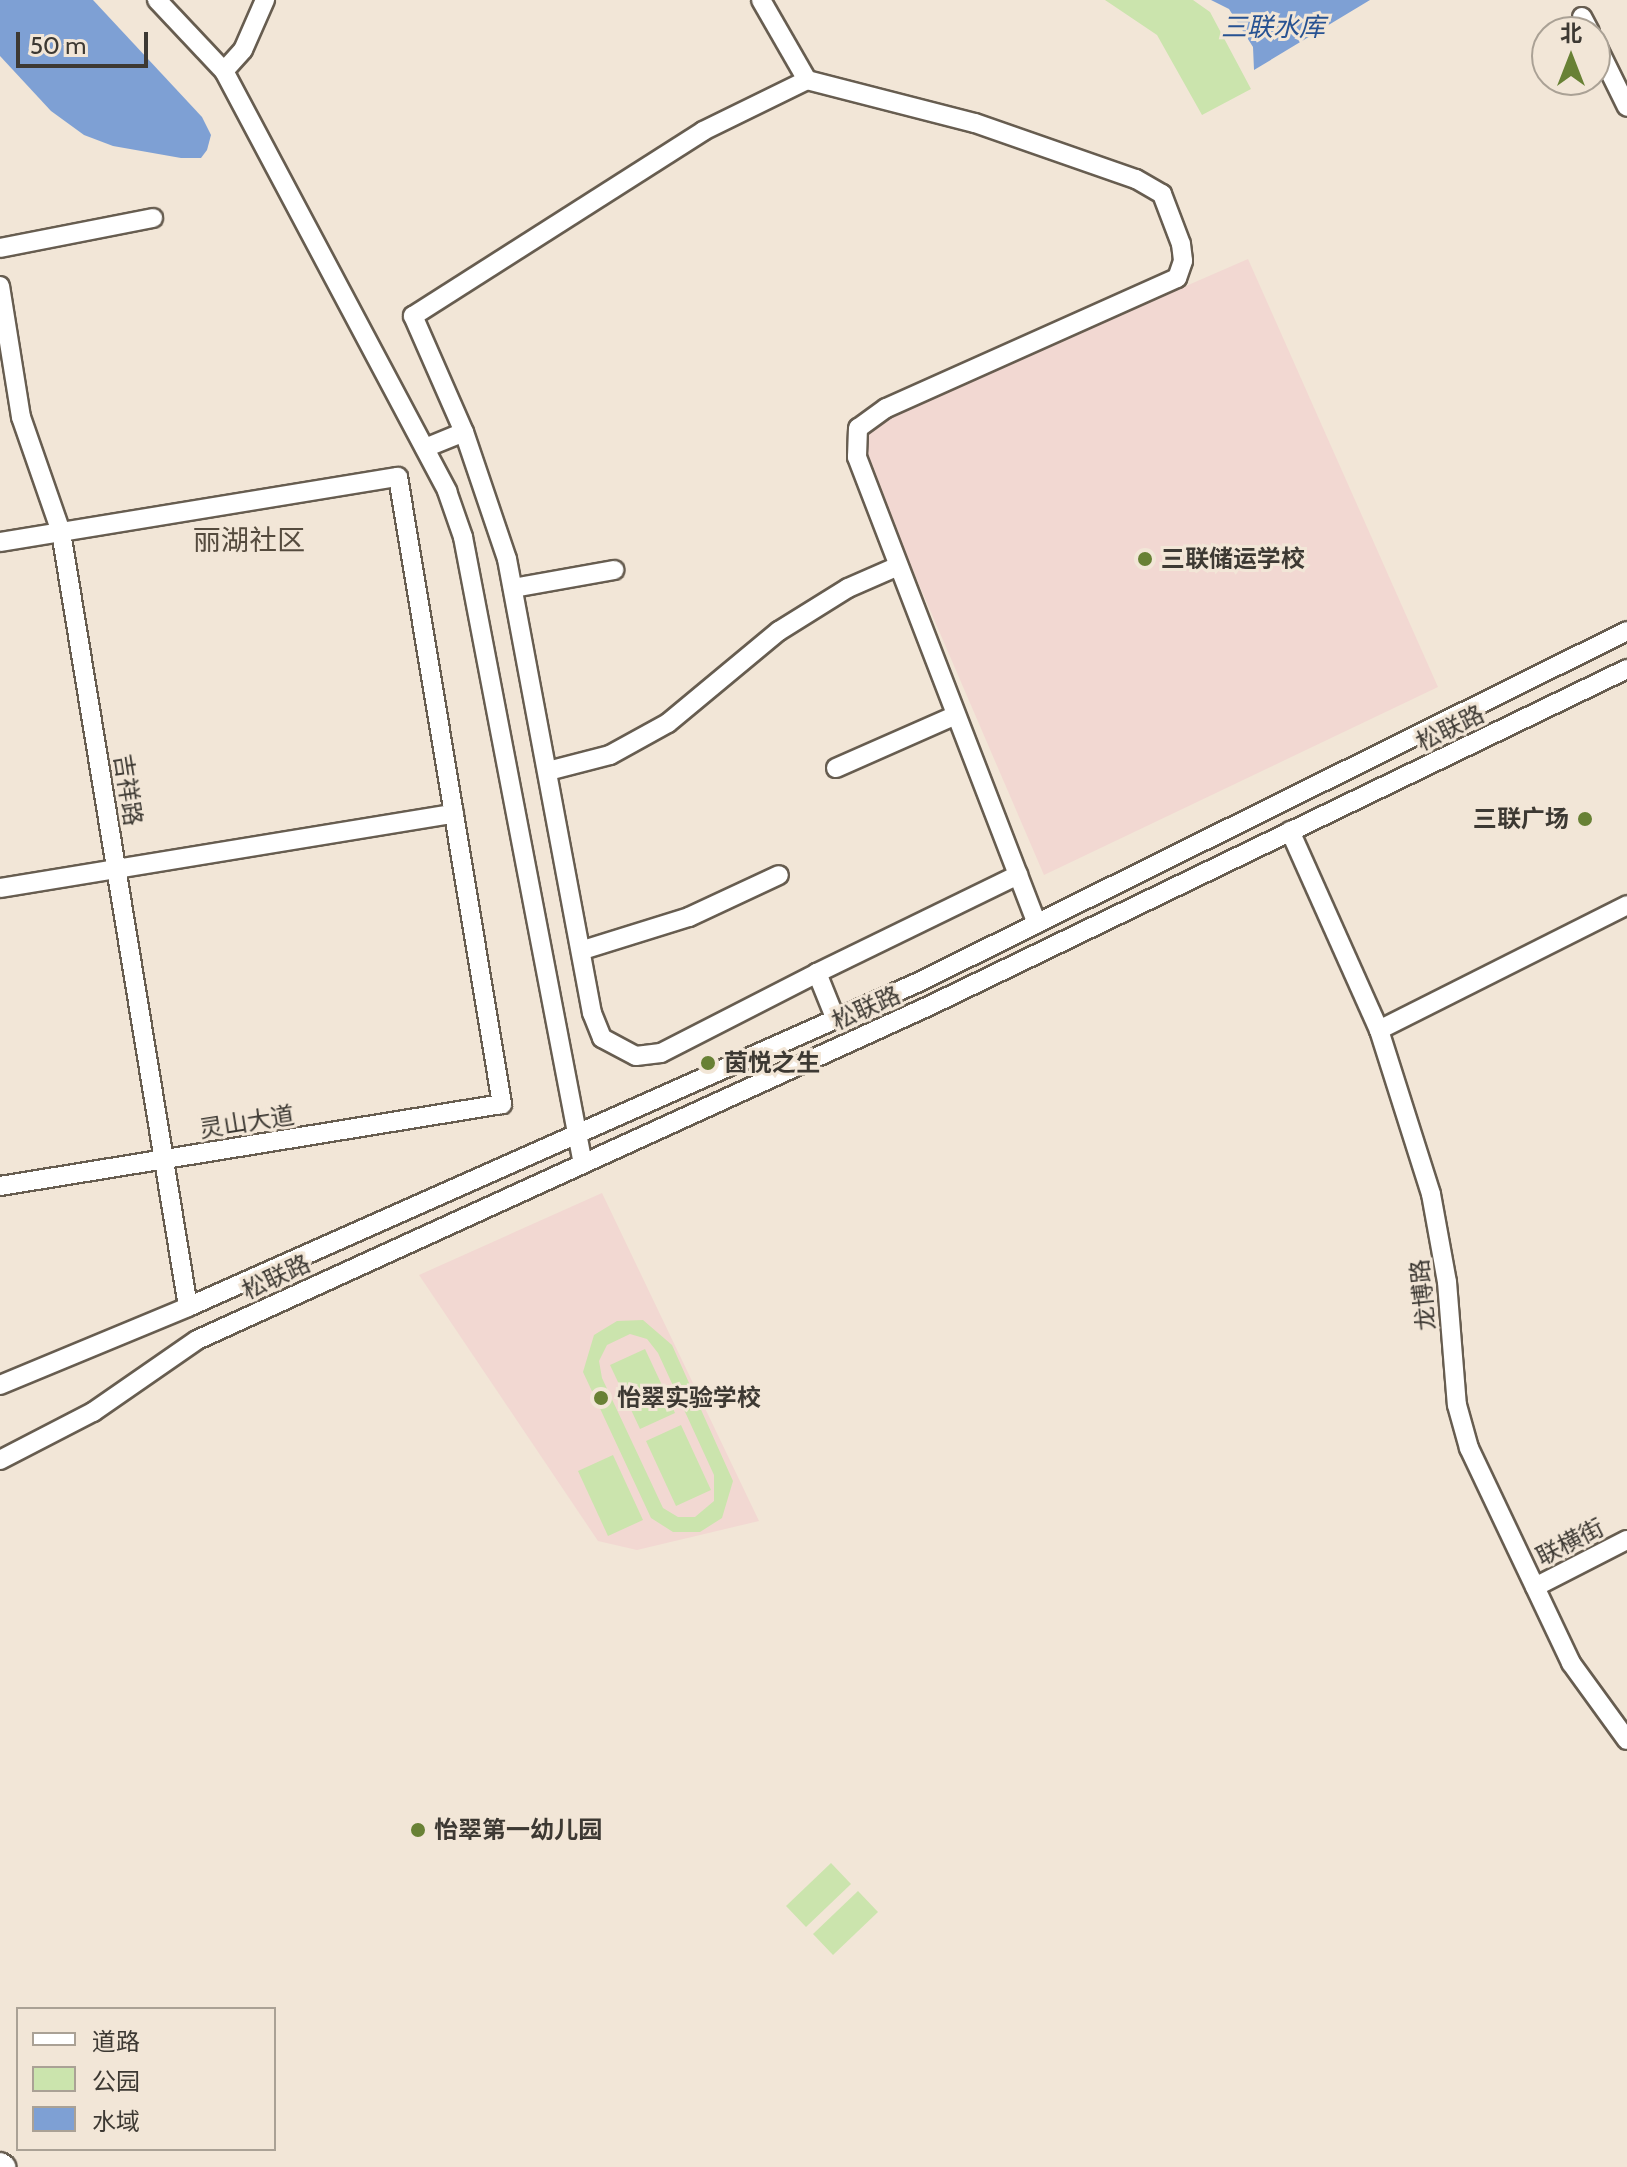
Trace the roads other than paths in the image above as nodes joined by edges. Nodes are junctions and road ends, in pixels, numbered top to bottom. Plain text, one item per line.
1 (157, 0) edge
2 (265, 0) edge
3 (761, 0) edge
4 (224, 71) junction
5 (1611, 74) edge
6 (807, 80) junction
7 (1627, 107) edge
8 (153, 218) dead end
9 (0, 248) edge
10 (0, 286) edge
11 (464, 432) junction
12 (425, 448) junction
13 (61, 532) junction
14 (0, 542) edge
15 (898, 566) junction
16 (614, 570) dead end
17 (513, 588) junction
18 (1627, 631) edge
19 (1627, 669) edge
20 (956, 715) junction
21 (836, 768) dead end
22 (548, 771) junction
23 (454, 814) junction
24 (1290, 831) junction
25 (116, 870) junction
26 (779, 875) dead end
27 (1018, 875) junction
28 (0, 888) edge
29 (1625, 912) edge
30 (1037, 924) junction
31 (583, 950) junction
32 (817, 973) junction
33 (836, 1020) junction
34 (1379, 1030) junction
35 (576, 1135) junction
36 (164, 1159) junction
37 (583, 1164) junction
38 (0, 1186) edge
39 (188, 1307) junction
40 (0, 1385) edge
41 (0, 1460) edge
42 (1627, 1540) edge
43 (1535, 1587) junction
44 (1627, 1740) edge

1 - 4 street
2 - 4 street
3 - 6 street
4 - 12 street
5 - 7 street
6 - 11 street
6 - 15 street
8 - 9 street
10 - 13 street, 吉祥路
11 - 12 street
11 - 17 street
12 - 35 street
13 - 14 street
13 - 23 street
13 - 25 street, 吉祥路
15 - 20 street
15 - 22 street
16 - 17 street
17 - 22 street
18 - 30 street, 松联路
19 - 24 street, 松联路
20 - 21 street
20 - 27 street
22 - 31 street
23 - 25 street
23 - 36 street, 灵山大道
24 - 34 street, 龙博路
24 - 37 street, 松联路
25 - 28 street
25 - 36 street, 吉祥路
26 - 31 street
27 - 30 street
27 - 32 street
29 - 34 street
30 - 33 street, 松联路
31 - 32 street
32 - 33 street
33 - 35 street, 松联路
34 - 43 street, 龙博路
35 - 37 street
35 - 39 street, 松联路
36 - 38 street, 灵山大道
36 - 39 street, 吉祥路
37 - 41 street, 松联路
39 - 40 street, 松联路
42 - 43 street, 联横街
43 - 44 street, 龙博路

